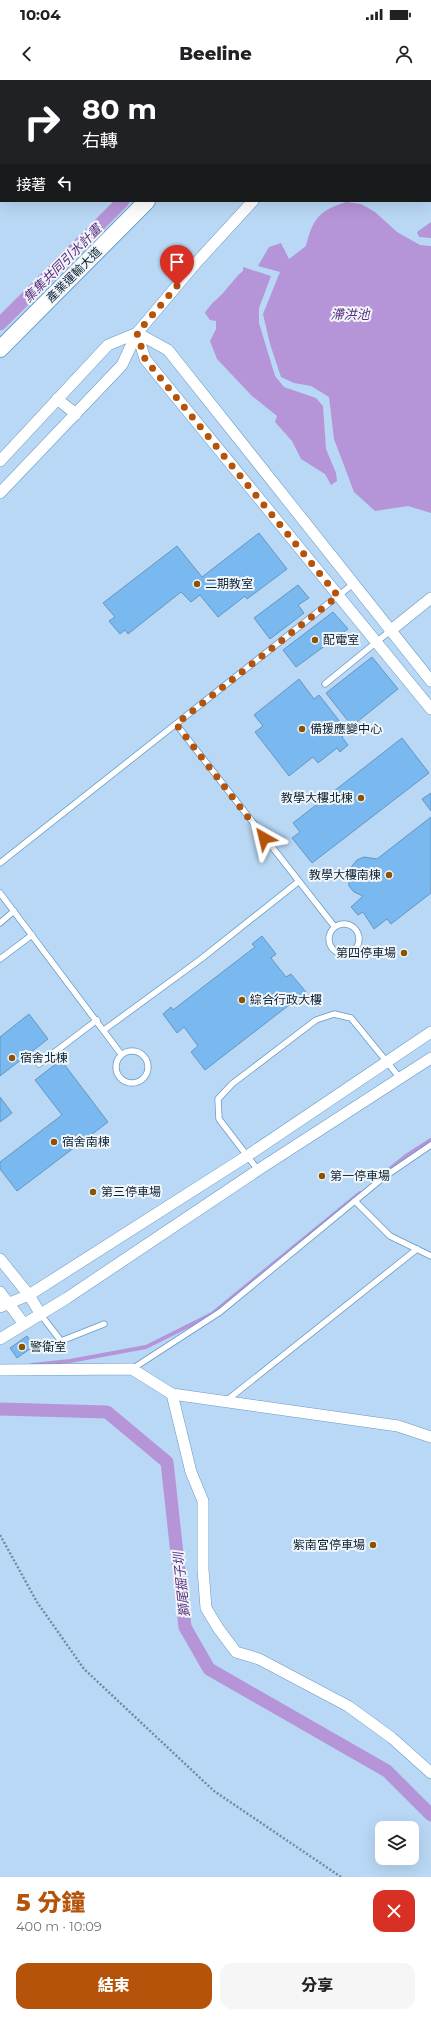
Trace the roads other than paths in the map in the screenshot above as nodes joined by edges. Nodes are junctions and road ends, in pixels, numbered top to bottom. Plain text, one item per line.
1 (146, 202) edge
2 (252, 202) edge
3 (137, 333) junction
4 (0, 349) edge
5 (57, 399) junction
6 (76, 414) junction
7 (0, 461) edge
8 (0, 493) edge
9 (353, 584) junction
10 (338, 596) junction
11 (431, 598) edge
12 (390, 631) junction
13 (376, 643) junction
14 (431, 681) edge
15 (325, 684) dead end
16 (431, 709) edge
17 (176, 724) junction
18 (0, 863) edge
19 (298, 882) junction
20 (0, 893) edge
21 (14, 911) junction
22 (0, 923) edge
23 (334, 926) junction
24 (32, 935) junction
25 (0, 959) edge
26 (97, 1020) junction
27 (104, 1030) junction
28 (431, 1032) edge
29 (121, 1054) junction
30 (431, 1058) edge
31 (388, 1062) junction
32 (39, 1064) dead end
33 (401, 1078) junction
34 (431, 1146) edge
35 (247, 1156) junction
36 (258, 1170) junction
37 (355, 1201) junction
38 (417, 1249) junction
39 (431, 1256) edge
40 (0, 1259) edge
41 (0, 1292) edge
42 (29, 1295) junction
43 (4, 1306) edge
44 (41, 1315) junction
45 (24, 1324) junction
46 (104, 1324) dead end
47 (0, 1339) edge
48 (132, 1369) junction
49 (0, 1370) edge
50 (172, 1394) junction
51 (225, 1402) junction
52 (431, 1437) edge
53 (431, 1773) edge

1 - 4 street, 產業運輸大道
2 - 3 street
3 - 5 street
3 - 6 street
3 - 9 street
3 - 10 street
5 - 6 street
5 - 7 street
6 - 8 street
9 - 10 lane
9 - 12 street
10 - 13 street
10 - 17 lane
11 - 12 street
12 - 13 lane
12 - 14 street
13 - 15 lane
13 - 16 street
17 - 18 lane
17 - 19 lane
19 - 23 lane
19 - 27 lane
20 - 21 lane
21 - 22 lane
21 - 24 lane
23 - 23 lane
24 - 25 lane
24 - 26 lane
26 - 27 lane
26 - 32 lane
27 - 29 lane
28 - 31 street
29 - 29 lane
30 - 33 street
31 - 33 lane
31 - 35 street
31 - 35 lane
33 - 36 street
34 - 37 lane
35 - 36 lane
35 - 42 street
36 - 44 street
37 - 38 lane
37 - 48 lane
38 - 39 lane
38 - 51 lane
40 - 42 street
41 - 43 street
42 - 43 street
42 - 44 street
43 - 45 street
44 - 45 street
44 - 46 lane
45 - 47 street
48 - 49 street
48 - 50 street
50 - 51 street
50 - 53 street
51 - 52 street

